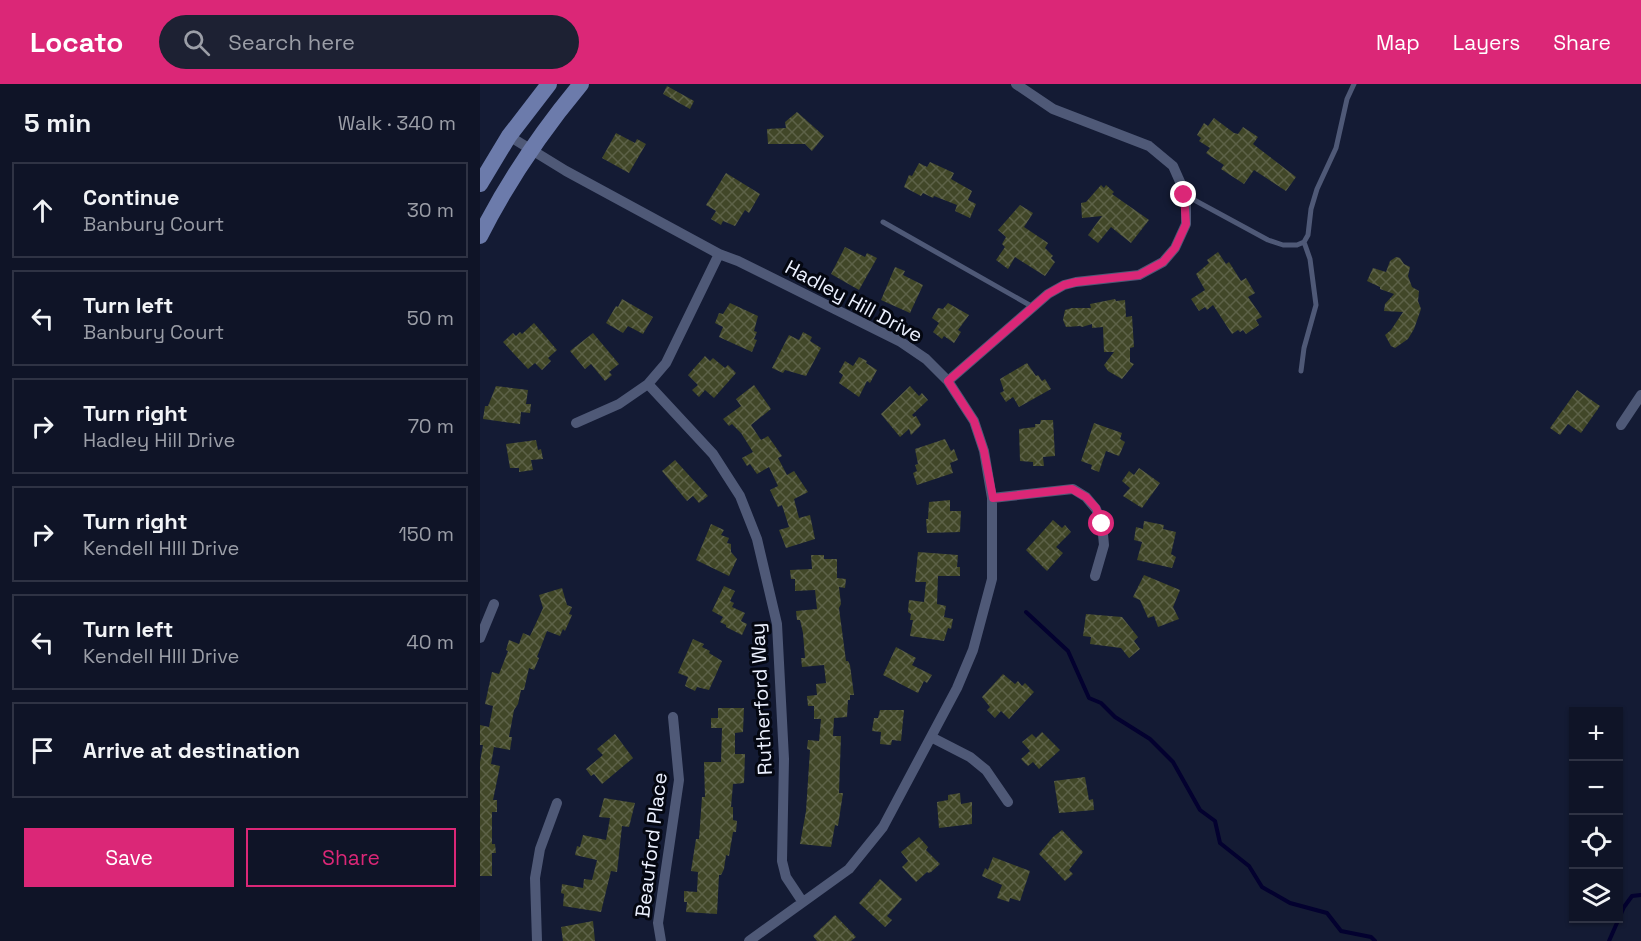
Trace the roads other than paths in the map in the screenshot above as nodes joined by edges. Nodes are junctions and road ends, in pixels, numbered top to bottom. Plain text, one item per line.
1 (549, 84) edge
2 (581, 84) edge
3 (1016, 84) edge
4 (1354, 84) edge
5 (509, 136) junction
6 (529, 149) junction
7 (480, 184) edge
8 (1184, 195) junction
9 (883, 222) dead end
10 (480, 236) edge
11 (1304, 242) junction
12 (719, 254) junction
13 (1033, 307) junction
14 (1301, 371) dead end
15 (948, 381) junction
16 (648, 384) junction
17 (1641, 395) edge
18 (576, 423) dead end
19 (1621, 425) dead end
20 (993, 498) junction
21 (1095, 576) dead end
22 (494, 604) dead end
23 (480, 638) edge
24 (673, 717) dead end
25 (932, 737) junction
26 (1008, 802) dead end
27 (557, 803) dead end
28 (802, 901) junction
29 (537, 941) edge
30 (661, 941) edge
31 (749, 941) edge

1 - 5 main road
2 - 6 main road
3 - 8 street
4 - 11 lane
5 - 6 street, Hadley Hill Drive
5 - 7 main road
6 - 10 main road
6 - 12 street, Hadley Hill Drive
8 - 11 lane
8 - 13 street
9 - 13 lane
11 - 14 lane
12 - 15 street, Hadley Hill Drive
12 - 16 street
13 - 15 street
15 - 20 street, Hadley Hill Drive
16 - 18 street
16 - 28 street, Rutherford Way
17 - 19 street
20 - 21 street
20 - 25 street, Hadley Hill Drive
22 - 23 street
24 - 30 street, Beauford Place
25 - 26 street
25 - 28 street, Hadley Hill Drive
27 - 29 street
28 - 31 street, Hadley Hill Drive

